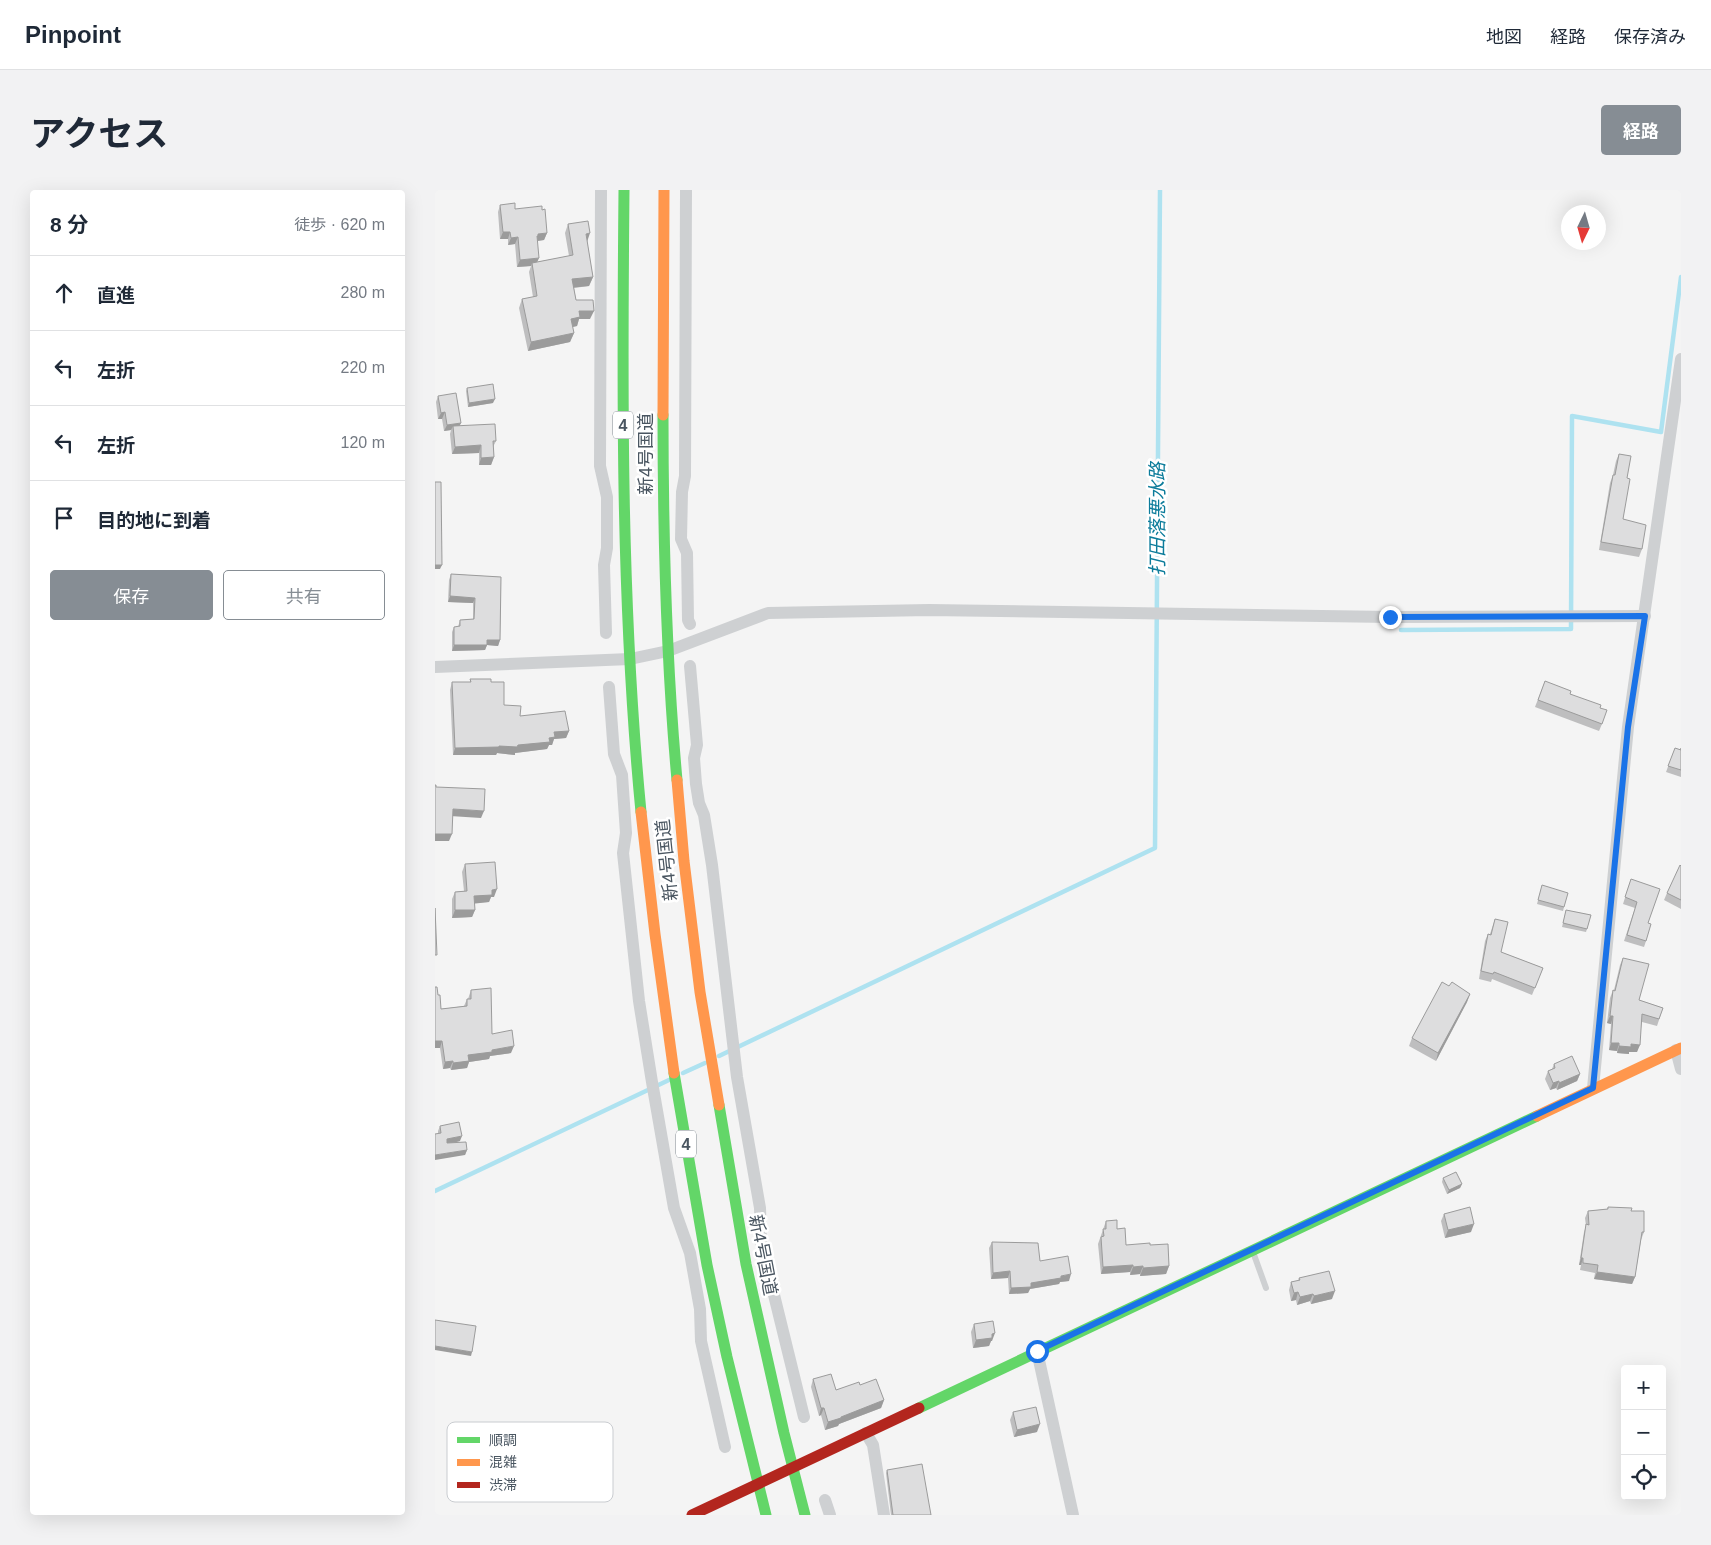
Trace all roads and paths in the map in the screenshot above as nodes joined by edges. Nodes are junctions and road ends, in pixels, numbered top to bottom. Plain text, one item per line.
1 (601, 190) edge
2 (624, 190) edge
3 (664, 190) edge
4 (686, 190) edge
5 (1681, 359) edge
6 (681, 519) junction
7 (663, 520) junction
8 (624, 522) junction
9 (607, 524) junction
10 (1645, 616) junction
11 (690, 624) dead end
12 (606, 633) dead end
13 (668, 651) junction
14 (630, 659) junction
15 (690, 666) dead end
16 (435, 667) edge
17 (609, 687) dead end
18 (696, 784) junction
19 (677, 787) junction
20 (640, 798) junction
21 (624, 800) junction
22 (1678, 1049) edge
23 (1681, 1069) edge
24 (1593, 1088) junction
25 (1252, 1249) junction
26 (766, 1261) junction
27 (746, 1264) junction
28 (709, 1278) junction
29 (695, 1281) junction
30 (1266, 1288) dead end
31 (1037, 1351) junction
32 (804, 1418) dead end
33 (866, 1433) junction
34 (725, 1447) dead end
35 (793, 1468) junction
36 (758, 1484) junction
37 (825, 1500) dead end
38 (692, 1515) edge
39 (766, 1515) edge
40 (805, 1515) edge
41 (829, 1515) edge
42 (884, 1515) edge
43 (1073, 1515) edge

1 - 9 street
2 - 8 main road, 新4号国道 / 4
3 - 7 main road, 新4号国道 / 4
4 - 6 street
5 - 10 street
6 - 7 street
6 - 11 street
7 - 13 main road, 新4号国道 / 4
8 - 9 street
8 - 14 main road, 新4号国道 / 4
9 - 12 street
10 - 13 street
10 - 24 street
13 - 14 street
13 - 19 main road, 新4号国道 / 4
14 - 16 street
14 - 20 main road, 新4号国道 / 4
15 - 18 street
17 - 21 street
18 - 19 street
18 - 26 street
19 - 27 main road, 新4号国道 / 4
20 - 21 street
20 - 28 main road, 新4号国道 / 4
21 - 29 street
22 - 23 street
22 - 24 main road
24 - 25 main road
25 - 30 lane
25 - 31 main road
26 - 27 street
26 - 32 street
27 - 35 main road, 新4号国道 / 4
28 - 29 street
28 - 36 main road, 新4号国道 / 4
29 - 34 street
31 - 33 main road
31 - 43 street
33 - 35 main road
33 - 42 street
35 - 36 main road
35 - 40 main road, 新4号国道 / 4
36 - 38 main road
36 - 39 main road, 新4号国道 / 4
37 - 41 street

